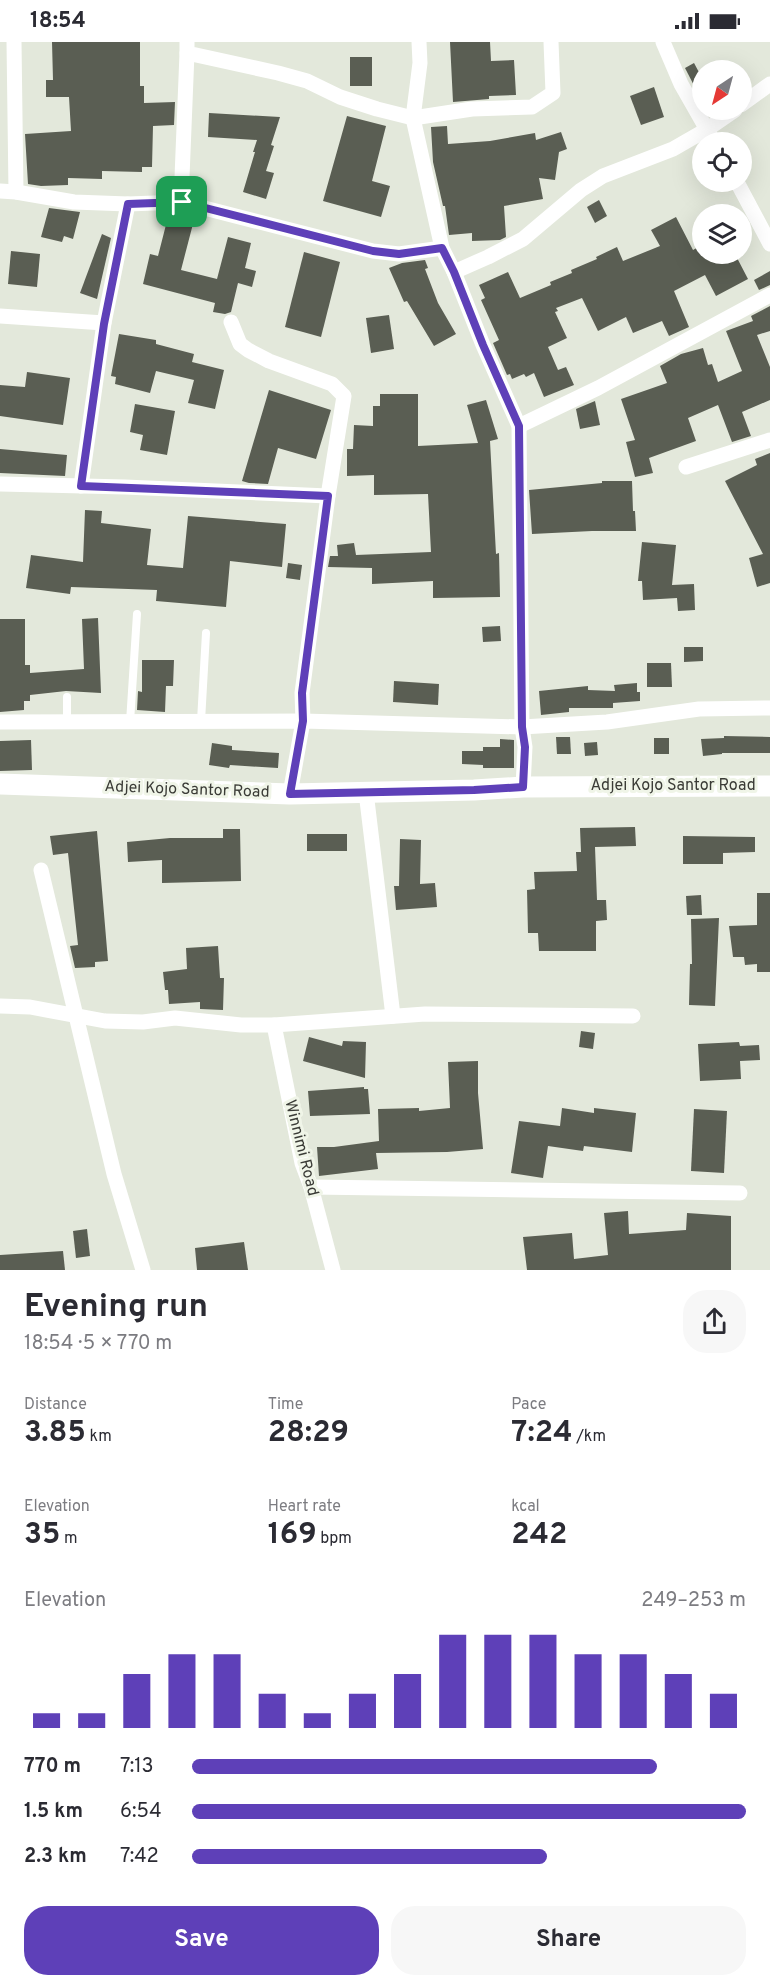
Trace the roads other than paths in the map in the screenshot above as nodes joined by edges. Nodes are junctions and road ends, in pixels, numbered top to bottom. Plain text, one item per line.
1 (14, 42) edge
2 (419, 42) edge
3 (550, 42) edge
4 (663, 42) edge
5 (187, 48) edge
6 (770, 84) edge
7 (752, 97) edge
8 (413, 118) junction
9 (725, 120) edge
10 (708, 132) edge
11 (714, 132) edge
12 (692, 142) edge
13 (0, 191) edge
14 (16, 192) junction
15 (741, 192) edge
16 (182, 202) junction
17 (128, 204) junction
18 (770, 244) edge
19 (442, 248) junction
20 (454, 272) junction
21 (770, 295) edge
22 (0, 316) edge
23 (231, 321) dead end
24 (104, 324) junction
25 (519, 426) junction
26 (770, 440) edge
27 (686, 467) dead end
28 (0, 484) edge
29 (81, 486) junction
30 (328, 496) junction
31 (137, 614) dead end
32 (207, 633) dead end
33 (67, 697) dead end
34 (770, 708) edge
35 (201, 721) junction
36 (303, 721) junction
37 (0, 722) edge
38 (67, 722) junction
39 (130, 722) junction
40 (522, 727) junction
41 (0, 784) edge
42 (770, 786) edge
43 (523, 787) junction
44 (366, 792) junction
45 (290, 794) junction
46 (41, 870) dead end
47 (0, 1006) edge
48 (75, 1016) junction
49 (633, 1016) dead end
50 (393, 1017) junction
51 (274, 1025) junction
52 (311, 1187) junction
53 (740, 1192) dead end
54 (143, 1270) edge
55 (333, 1270) edge

1 - 14 street
2 - 8 street
3 - 8 street
4 - 10 street
5 - 8 street
5 - 16 street
6 - 7 street
8 - 19 street
9 - 11 street
12 - 20 street
13 - 14 street
14 - 17 street
15 - 18 street
16 - 17 street
16 - 19 street
17 - 24 street
19 - 20 street
20 - 25 street
21 - 25 street
22 - 24 street
23 - 30 street
24 - 29 street
25 - 40 street
26 - 27 street
28 - 29 street
29 - 30 street
30 - 36 street
31 - 39 lane
32 - 35 lane
33 - 38 lane
34 - 40 street
35 - 36 street
35 - 39 street
36 - 40 street
36 - 45 street
37 - 38 street
38 - 39 street
40 - 43 street
41 - 45 street, Adjei Kojo Santor Road
42 - 43 street, Adjei Kojo Santor Road
43 - 44 street, Adjei Kojo Santor Road
44 - 45 street, Adjei Kojo Santor Road
44 - 50 street
46 - 48 street
47 - 48 street
48 - 51 street
48 - 54 street
49 - 50 street
50 - 51 street
51 - 52 street, Winnimi Road
52 - 53 street
52 - 55 street, Winnimi Road

